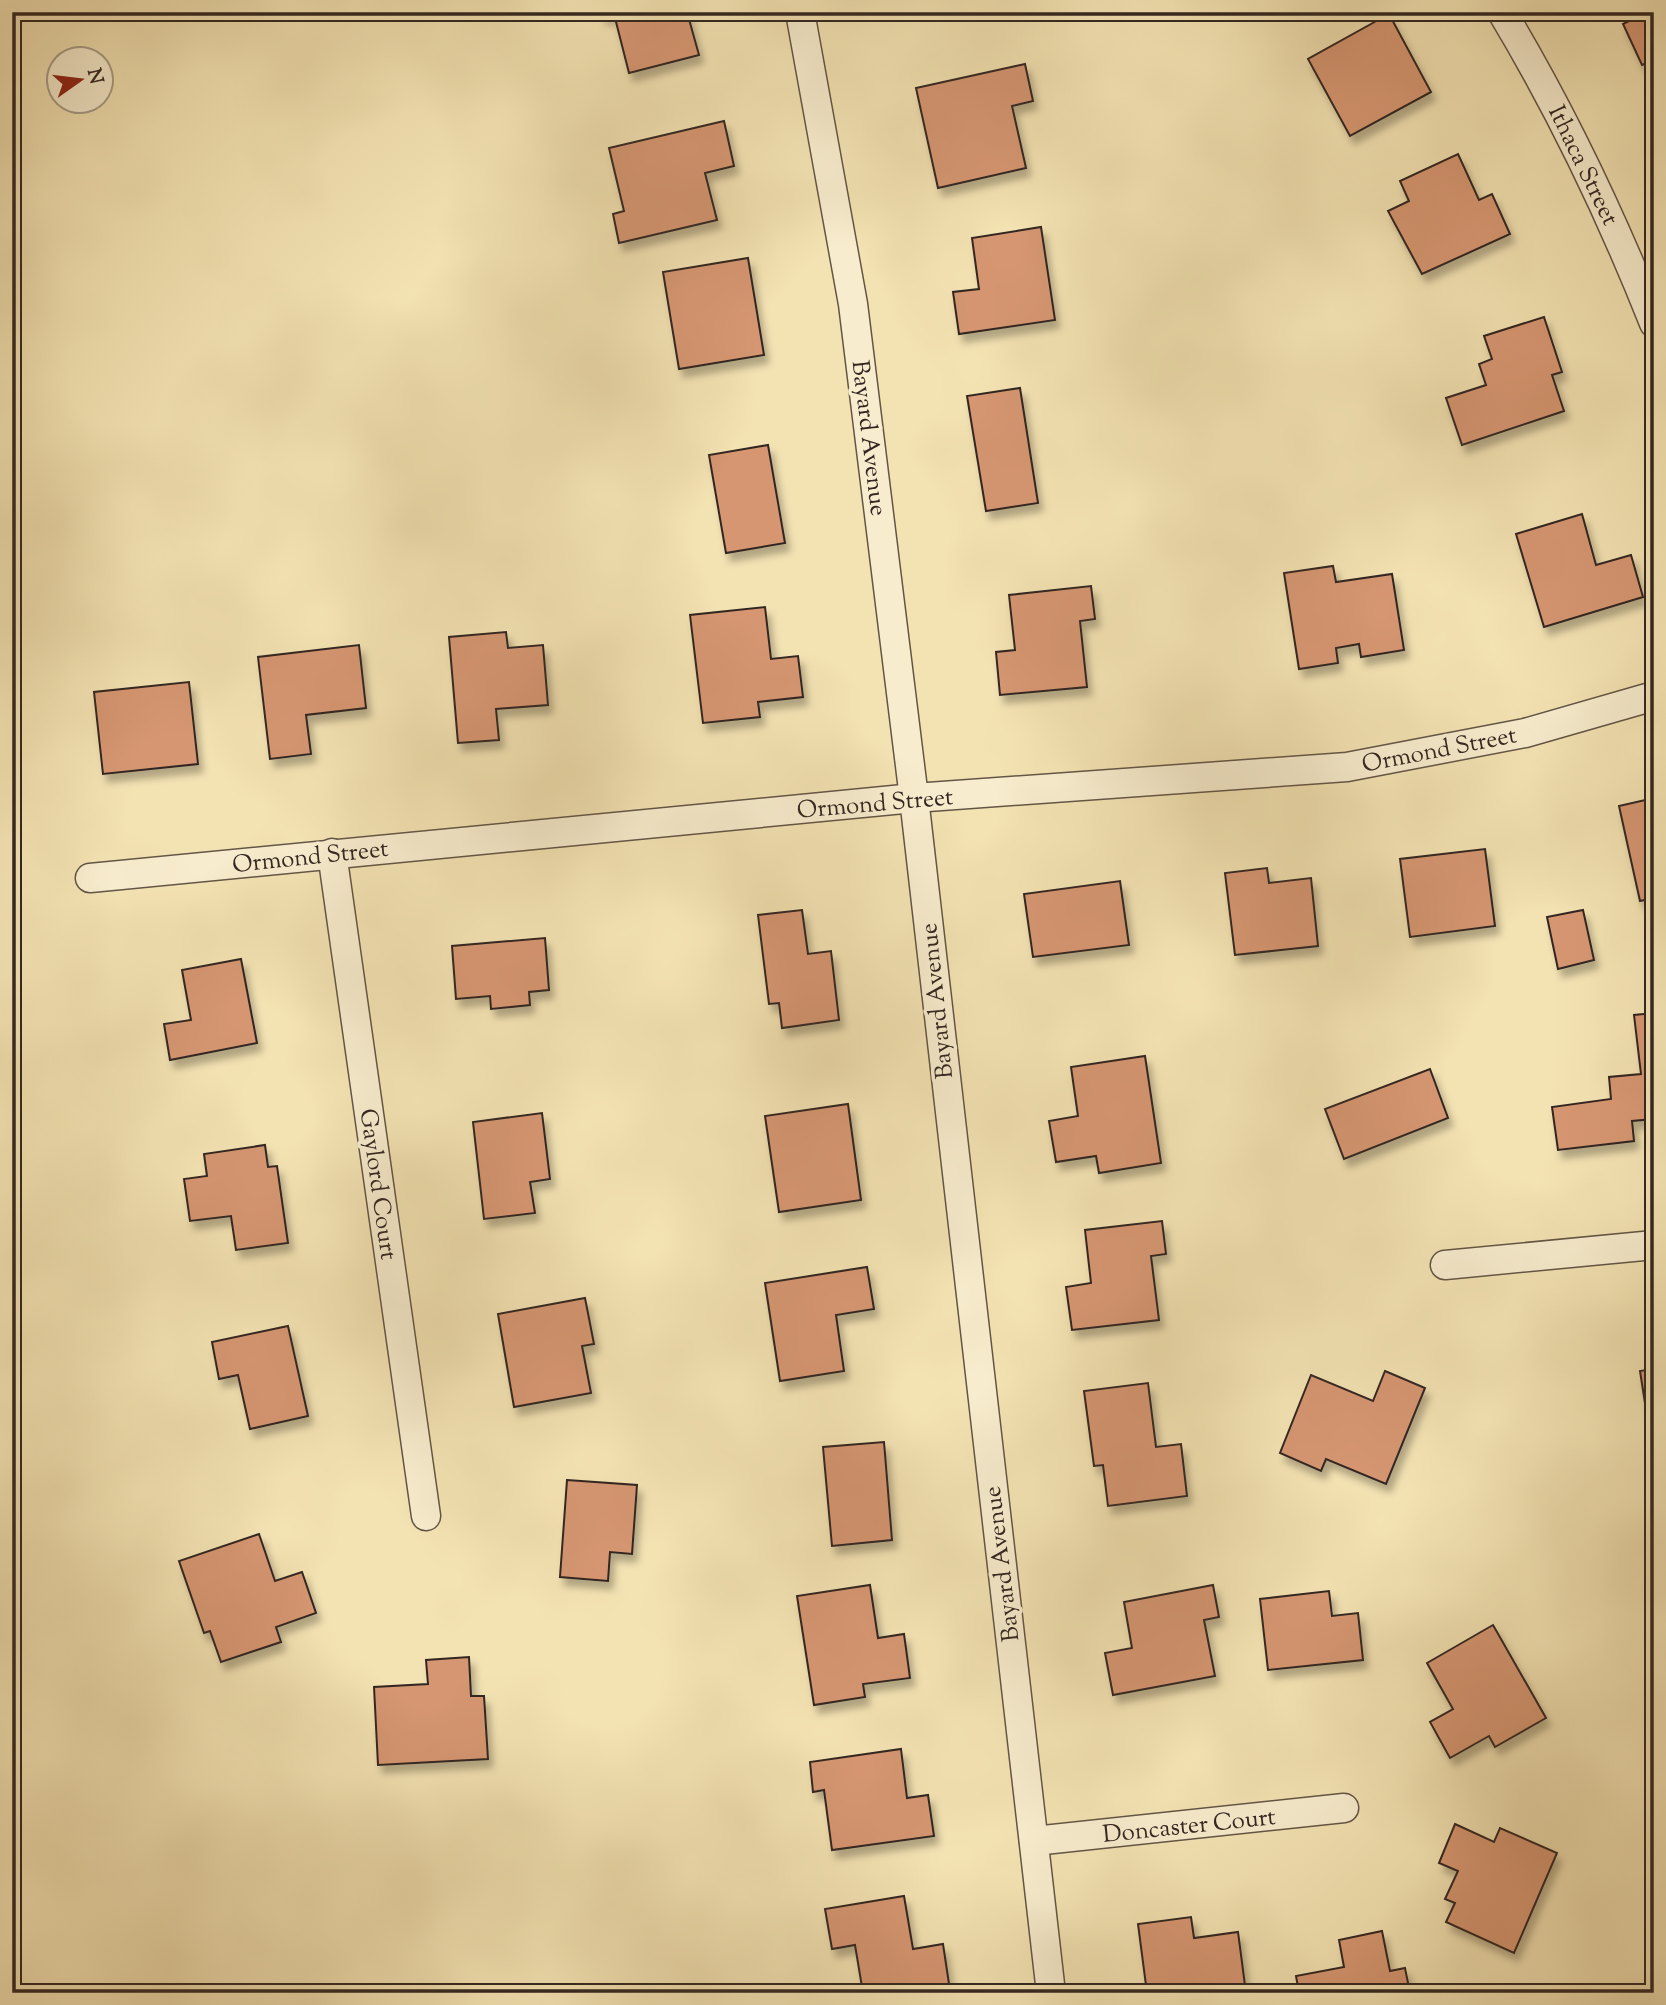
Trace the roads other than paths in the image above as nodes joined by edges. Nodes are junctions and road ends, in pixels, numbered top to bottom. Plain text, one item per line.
1 (800, 12) edge
2 (1502, 12) edge
3 (1654, 323) edge
4 (1654, 696) edge
5 (914, 798) junction
6 (332, 853) junction
7 (90, 878) dead end
8 (1654, 1245) edge
9 (1446, 1265) dead end
10 (426, 1516) dead end
11 (1344, 1808) dead end
12 (1034, 1841) junction
13 (1051, 1993) edge

1 - 5 street, Bayard Avenue
2 - 3 street, Ithaca Street
4 - 5 street, Ormond Street
5 - 6 street, Ormond Street
5 - 12 street, Bayard Avenue
6 - 7 street, Ormond Street
6 - 10 street, Gaylord Court
8 - 9 street
11 - 12 street, Doncaster Court
12 - 13 street, Bayard Avenue

